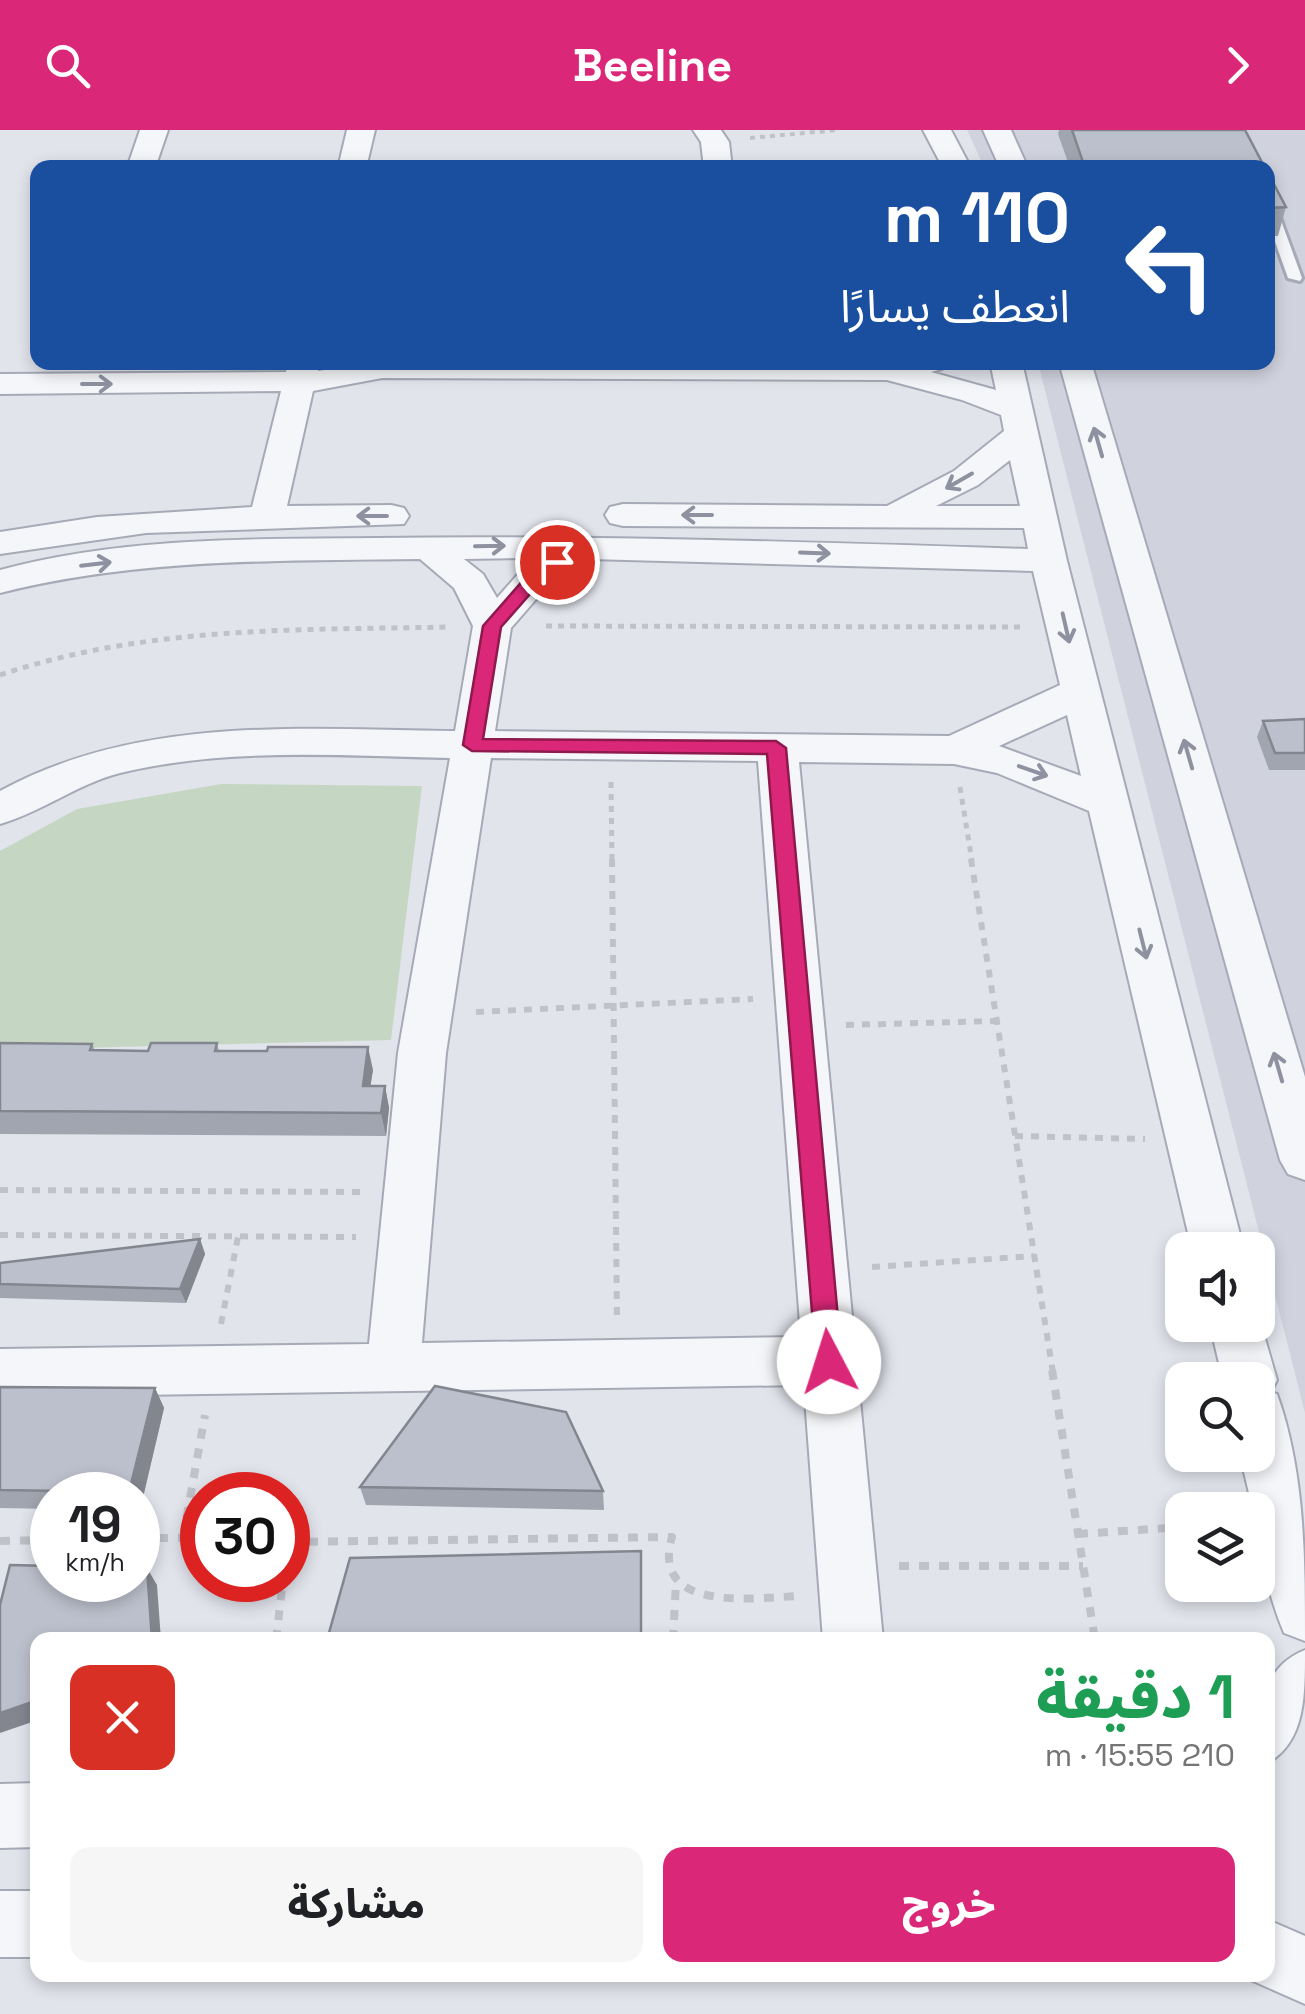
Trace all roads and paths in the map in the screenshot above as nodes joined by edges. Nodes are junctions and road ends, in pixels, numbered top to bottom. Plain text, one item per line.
1 (154, 130) edge
2 (361, 130) edge
3 (838, 130) edge
4 (937, 130) edge
5 (997, 130) edge
6 (713, 146) edge
7 (143, 160) edge
8 (354, 160) edge
9 (953, 160) edge
10 (1010, 160) edge
11 (1275, 224) edge
12 (1294, 277) edge
13 (0, 356) edge
14 (30, 356) edge
15 (358, 370) edge
16 (888, 370) edge
17 (1007, 370) edge
18 (1077, 370) edge
19 (302, 372) edge
20 (0, 384) edge
21 (1017, 422) junction
22 (889, 515) junction
23 (267, 516) junction
24 (1040, 516) junction
25 (0, 543) edge
26 (586, 545) junction
27 (428, 547) junction
28 (1049, 561) junction
29 (0, 582) edge
30 (492, 626) junction
31 (1066, 626) junction
32 (0, 675) edge
33 (1081, 690) junction
34 (472, 745) junction
35 (610, 746) junction
36 (776, 748) junction
37 (954, 750) junction
38 (1109, 803) junction
39 (0, 809) edge
40 (613, 1005) junction
41 (799, 1012) junction
42 (430, 1014) junction
43 (996, 1021) junction
44 (1015, 1136) junction
45 (1191, 1140) junction
46 (1305, 1160) edge
47 (0, 1190) edge
48 (411, 1192) junction
49 (1214, 1232) edge
50 (0, 1235) edge
51 (407, 1237) junction
52 (1034, 1256) junction
53 (821, 1270) junction
54 (829, 1362) junction
55 (618, 1364) junction
56 (393, 1368) junction
57 (0, 1374) edge
58 (1275, 1451) edge
59 (1290, 1485) edge
60 (1165, 1528) edge
61 (1078, 1534) junction
62 (30, 1541) edge
63 (0, 1542) edge
64 (310, 1542) edge
65 (1083, 1566) junction
66 (676, 1582) junction
67 (849, 1600) edge
68 (280, 1602) edge
69 (1305, 1612) edge
70 (277, 1632) edge
71 (673, 1632) edge
72 (1093, 1632) edge
73 (1305, 1680) edge
74 (1275, 1722) edge
75 (30, 1815) edge
76 (0, 1816) edge
77 (0, 1924) edge
78 (30, 1924) edge
79 (1275, 1956) edge
80 (1305, 1971) edge

1 - 7 street
2 - 8 street
3 - 6 path
4 - 9 street
5 - 10 street
11 - 12 lane
13 - 14 street
15 - 19 street
16 - 21 street
17 - 21 street
46 -> 18 street
20 -> 19 street
19 - 23 street
21 -> 22 street
21 - 24 street
22 -> 23 street
22 - 24 street
23 - 25 street
24 - 28 street
27 -> 26 street
26 -> 28 street
26 - 30 street
29 -> 27 street
27 - 30 street
28 - 31 street
30 - 31 path
30 - 32 path
30 - 34 street
31 -> 33 street
33 - 37 street
33 - 38 street
34 - 35 street
34 - 39 street
34 - 42 street
35 - 36 street
35 - 40 path
36 - 37 street
36 - 41 street
37 -> 38 street
37 - 43 path
38 -> 45 street
40 - 41 path
40 - 42 path
40 - 55 path
41 - 43 path
41 - 53 street
42 - 48 street
43 - 44 path
44 - 45 path
44 - 52 path
45 - 49 street
47 - 48 path
48 - 51 street
50 - 51 path
51 - 56 street
52 - 53 path
52 - 61 path
53 - 54 street
54 - 55 street
54 - 67 street
55 - 56 street
56 - 57 street
58 - 59 street
59 - 69 street
60 - 61 path
61 - 65 path
62 - 63 path
64 - 66 path
65 - 67 path
65 - 72 path
66 - 67 path
66 - 71 path
68 - 70 path
73 - 74 street
75 - 76 street
77 - 78 street
79 - 80 street

